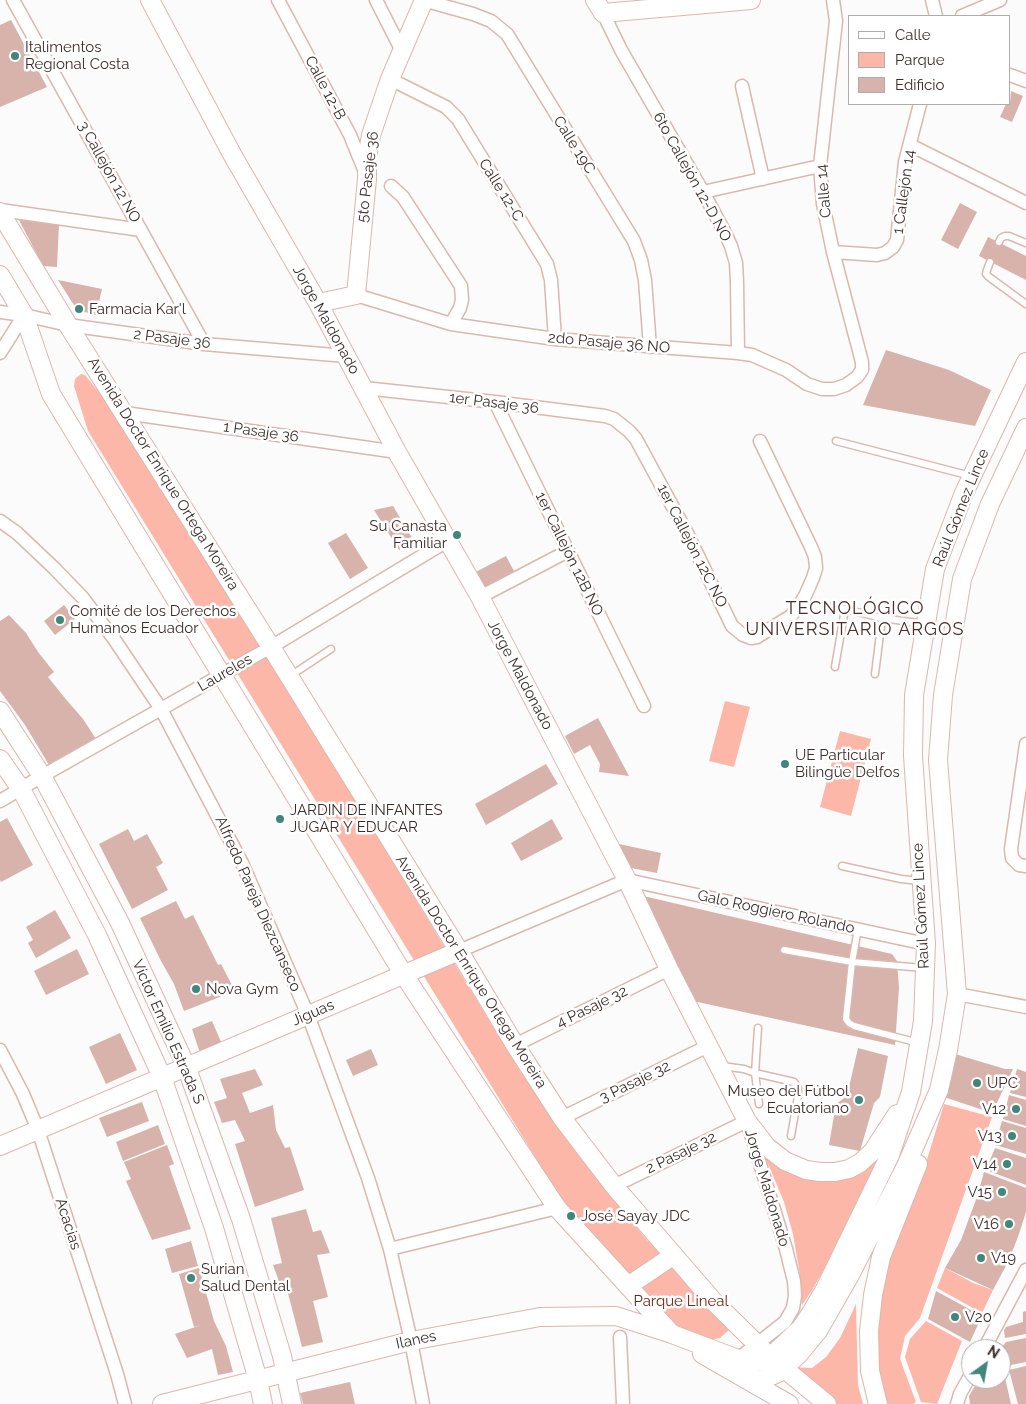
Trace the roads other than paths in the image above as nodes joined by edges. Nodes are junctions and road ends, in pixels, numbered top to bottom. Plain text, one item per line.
1 (13, 0) edge
2 (150, 0) edge
3 (278, 0) edge
4 (376, 0) edge
5 (424, 0) edge
6 (746, 0) edge
7 (833, 0) edge
8 (932, 0) edge
9 (1000, 0) edge
10 (599, 6) edge
11 (936, 15) edge
12 (964, 15) edge
13 (402, 51) junction
14 (1011, 75) edge
15 (390, 79) junction
16 (1026, 81) edge
17 (742, 86) dead end
18 (920, 105) edge
19 (910, 145) junction
20 (820, 166) junction
21 (367, 179) junction
22 (763, 179) junction
23 (391, 186) dead end
24 (703, 192) junction
25 (1026, 203) edge
26 (0, 211) edge
27 (141, 230) junction
28 (999, 242) dead end
29 (1026, 243) edge
30 (833, 252) junction
31 (990, 262) dead end
32 (0, 275) edge
33 (356, 295) junction
34 (318, 303) junction
35 (1026, 304) edge
36 (0, 312) edge
37 (24, 315) junction
38 (450, 324) junction
39 (68, 325) junction
40 (555, 339) junction
41 (204, 344) junction
42 (650, 347) junction
43 (738, 353) junction
44 (0, 354) edge
45 (346, 356) junction
46 (1026, 362) edge
47 (857, 378) joint
48 (364, 388) junction
49 (495, 402) junction
50 (125, 413) junction
51 (622, 424) joint
52 (1026, 428) edge
53 (760, 441) dead end
54 (836, 441) dead end
55 (397, 452) junction
56 (972, 476) junction
57 (0, 521) edge
58 (447, 541) junction
59 (568, 551) junction
60 (480, 597) junction
61 (833, 606) dead end
62 (845, 609) junction
63 (882, 618) junction
64 (926, 624) junction
65 (271, 647) junction
66 (331, 649) dead end
67 (835, 667) dead end
68 (875, 674) dead end
69 (222, 675) junction
70 (289, 676) junction
71 (644, 706) dead end
72 (161, 709) junction
73 (0, 711) edge
74 (1026, 744) edge
75 (0, 759) edge
76 (42, 776) junction
77 (21, 789) junction
78 (0, 801) edge
79 (842, 866) dead end
80 (1026, 866) edge
81 (627, 880) junction
82 (921, 881) junction
83 (120, 923) junction
84 (858, 929) junction
85 (97, 935) junction
86 (926, 944) junction
87 (784, 950) dead end
88 (459, 951) junction
89 (852, 962) junction
90 (925, 968) junction
91 (669, 969) junction
92 (404, 975) junction
93 (957, 994) junction
94 (1026, 1007) edge
95 (308, 1015) junction
96 (758, 1028) dead end
97 (919, 1042) junction
98 (514, 1045) junction
99 (708, 1046) junction
100 (0, 1050) edge
101 (718, 1065) junction
102 (186, 1066) junction
103 (755, 1073) junction
104 (162, 1077) junction
105 (939, 1090) junction
106 (911, 1092) junction
107 (760, 1104) dead end
108 (562, 1118) junction
109 (747, 1121) junction
110 (38, 1130) junction
111 (791, 1136) dead end
112 (0, 1146) edge
113 (614, 1186) junction
114 (557, 1208) junction
115 (241, 1219) junction
116 (214, 1228) junction
117 (390, 1249) junction
118 (674, 1255) junction
119 (1026, 1270) edge
120 (628, 1286) junction
121 (616, 1316) junction
122 (672, 1334) junction
123 (620, 1338) dead end
124 (989, 1339) edge
125 (411, 1341) junction
126 (757, 1344) junction
127 (770, 1357) junction
128 (738, 1367) junction
129 (784, 1369) junction
130 (286, 1372) junction
131 (258, 1380) junction
132 (768, 1386) junction
133 (963, 1389) edge
134 (125, 1404) edge
135 (162, 1404) edge
136 (264, 1404) edge
137 (292, 1404) edge
138 (423, 1404) edge
139 (623, 1404) edge
140 (788, 1404) edge
141 (827, 1404) edge
142 (878, 1404) edge
143 (957, 1404) edge

1 - 27 street, 3 Callejón 12 NO
2 - 34 main road, Jorge Maldonado
3 - 21 street, Calle 12-B
4 - 13 street
5 - 13 main road, 5to Pasaje 36
5 - 42 street, Calle 19C
6 - 10 main road
7 - 20 street, Calle 14
8 - 11 street
9 - 12 street
10 - 24 street, 6to Callejón 12-D NO
13 - 15 main road, 5to Pasaje 36
14 - 16 street
15 - 21 main road, 5to Pasaje 36
15 - 40 street, Calle 12-C
17 - 22 street
18 - 19 street, 1 Callejón 14
19 - 25 street
19 - 30 street, 1 Callejón 14
20 - 22 street
20 - 30 street, Calle 14
21 - 33 main road, 5to Pasaje 36
22 - 24 street
23 - 38 street
24 - 43 street, 6to Callejón 12-D NO
26 - 27 street
26 - 39 main road, Avenida Doctor Enrique Ortega Moreira
27 - 41 street, 3 Callejón 12 NO
28 - 29 lane
30 - 47 street, Calle 14
31 - 35 lane
32 - 37 main road
33 - 34 main road
33 - 38 street, 2do Pasaje 36 NO
34 - 45 main road, Jorge Maldonado
36 - 37 street, 2 Pasaje 36
37 - 39 street, 2 Pasaje 36
37 - 44 street
37 - 69 main road
38 - 40 street, 2do Pasaje 36 NO
39 - 41 street, 2 Pasaje 36
39 - 50 main road, Avenida Doctor Enrique Ortega Moreira
40 - 42 street, 2do Pasaje 36 NO
41 - 45 street, 2 Pasaje 36
42 - 43 street, 2do Pasaje 36 NO
43 - 47 street, 2do Pasaje 36 NO
45 - 48 main road, Jorge Maldonado
46 - 56 main road, Raúl Gómez Lince
48 - 49 street, 1er Pasaje 36
48 - 55 main road, Jorge Maldonado
49 - 51 street, 1er Pasaje 36
49 - 59 street, 1er Callejón 12B NO
50 - 55 street, 1 Pasaje 36
50 - 65 main road, Avenida Doctor Enrique Ortega Moreira
51 - 53 street, 1er Callejón 12C NO
52 - 93 main road, Raúl Gómez Lince
54 - 56 lane
55 - 58 main road, Jorge Maldonado
56 - 64 main road, Raúl Gómez Lince
57 - 72 street, Alfredo Pareja Diezcanseco
58 - 60 main road, Jorge Maldonado
58 - 65 street, Laureles
59 - 60 street
59 - 71 street, 1er Callejón 12B NO
60 - 81 main road, Jorge Maldonado
61 - 62 lane
62 - 63 lane
62 - 67 lane
63 - 64 lane
63 - 68 lane
64 - 82 main road, Raúl Gómez Lince
65 - 69 street, Laureles
65 - 70 main road, Avenida Doctor Enrique Ortega Moreira
66 - 70 lane
69 - 72 street, Laureles
69 - 92 main road
70 - 88 main road, Avenida Doctor Enrique Ortega Moreira
72 - 76 street, Laureles
72 - 95 street, Alfredo Pareja Diezcanseco
73 - 76 main road, Víctor Emilio Estrada S
74 - 80 street
75 - 77 main road, Víctor Emilio Estrada S
76 - 77 street, Laureles
76 - 83 main road, Víctor Emilio Estrada S
77 - 78 street, Laureles
77 - 85 main road, Víctor Emilio Estrada S
79 - 82 lane
81 - 84 street, Galo Roggiero Rolando
81 - 88 street, Jiguas
81 - 91 main road, Jorge Maldonado
82 - 86 main road, Raúl Gómez Lince
83 - 85 main road
83 - 102 main road, Víctor Emilio Estrada S
84 - 86 street, Galo Roggiero Rolando
84 - 89 lane
85 - 104 main road, Víctor Emilio Estrada S
86 - 90 main road, Raúl Gómez Lince
87 - 89 lane
88 - 92 main road, Jiguas
88 - 98 main road, Avenida Doctor Enrique Ortega Moreira
89 - 90 lane
89 - 97 lane
90 - 97 main road, Raúl Gómez Lince
91 - 98 street, 4 Pasaje 32
91 - 99 main road, Jorge Maldonado
92 - 95 main road, Jiguas
92 - 114 main road
93 - 94 street
93 - 105 main road, Raúl Gómez Lince
95 - 102 main road, Jiguas
95 - 117 street, Alfredo Pareja Diezcanseco
96 - 103 lane
97 - 106 main road, Raúl Gómez Lince
98 - 108 main road, Avenida Doctor Enrique Ortega Moreira
99 - 101 main road, Jorge Maldonado
99 - 108 street, 3 Pasaje 32
100 - 110 street, Acacias
101 - 103 lane
101 - 109 main road, Jorge Maldonado
102 - 104 main road, Jiguas
102 - 115 main road, Víctor Emilio Estrada S
103 - 107 lane
103 - 111 lane
104 - 110 main road, Jiguas
104 - 116 main road, Víctor Emilio Estrada S
105 - 129 main road, Raúl Gómez Lince
105 - 142 main road
106 - 109 main road
106 - 127 main road, Raúl Gómez Lince
108 - 113 main road, Avenida Doctor Enrique Ortega Moreira
109 - 113 street, 2 Pasaje 32
109 - 126 street, Jorge Maldonado
110 - 112 main road, Jiguas
110 - 134 street, Acacias
113 - 118 main road, Avenida Doctor Enrique Ortega Moreira
114 - 117 street
114 - 120 main road
115 - 116 main road
115 - 130 main road, Víctor Emilio Estrada S
116 - 131 main road, Víctor Emilio Estrada S
117 - 125 street, Alfredo Pareja Diezcanseco
118 - 120 main road
118 - 126 main road, Avenida Doctor Enrique Ortega Moreira
119 - 124 street
120 - 121 main road
120 - 122 main road
121 - 122 main road, Ilanes
121 - 125 main road, Ilanes
122 - 128 main road
123 - 139 street
125 - 130 main road, Ilanes
125 - 138 street, Alfredo Pareja Diezcanseco
126 - 127 main road, Avenida Doctor Enrique Ortega Moreira
126 - 128 street, Jorge Maldonado
127 - 128 main road
127 - 129 main road, Avenida Doctor Enrique Ortega Moreira
127 - 132 main road
128 - 132 main road
129 - 132 main road, Raúl Gómez Lince
129 - 141 main road, Avenida Doctor Enrique Ortega Moreira
130 - 131 main road, Ilanes
130 - 137 main road, Víctor Emilio Estrada S
131 - 135 main road, Ilanes
131 - 136 main road, Víctor Emilio Estrada S
132 - 140 main road
133 - 143 street

